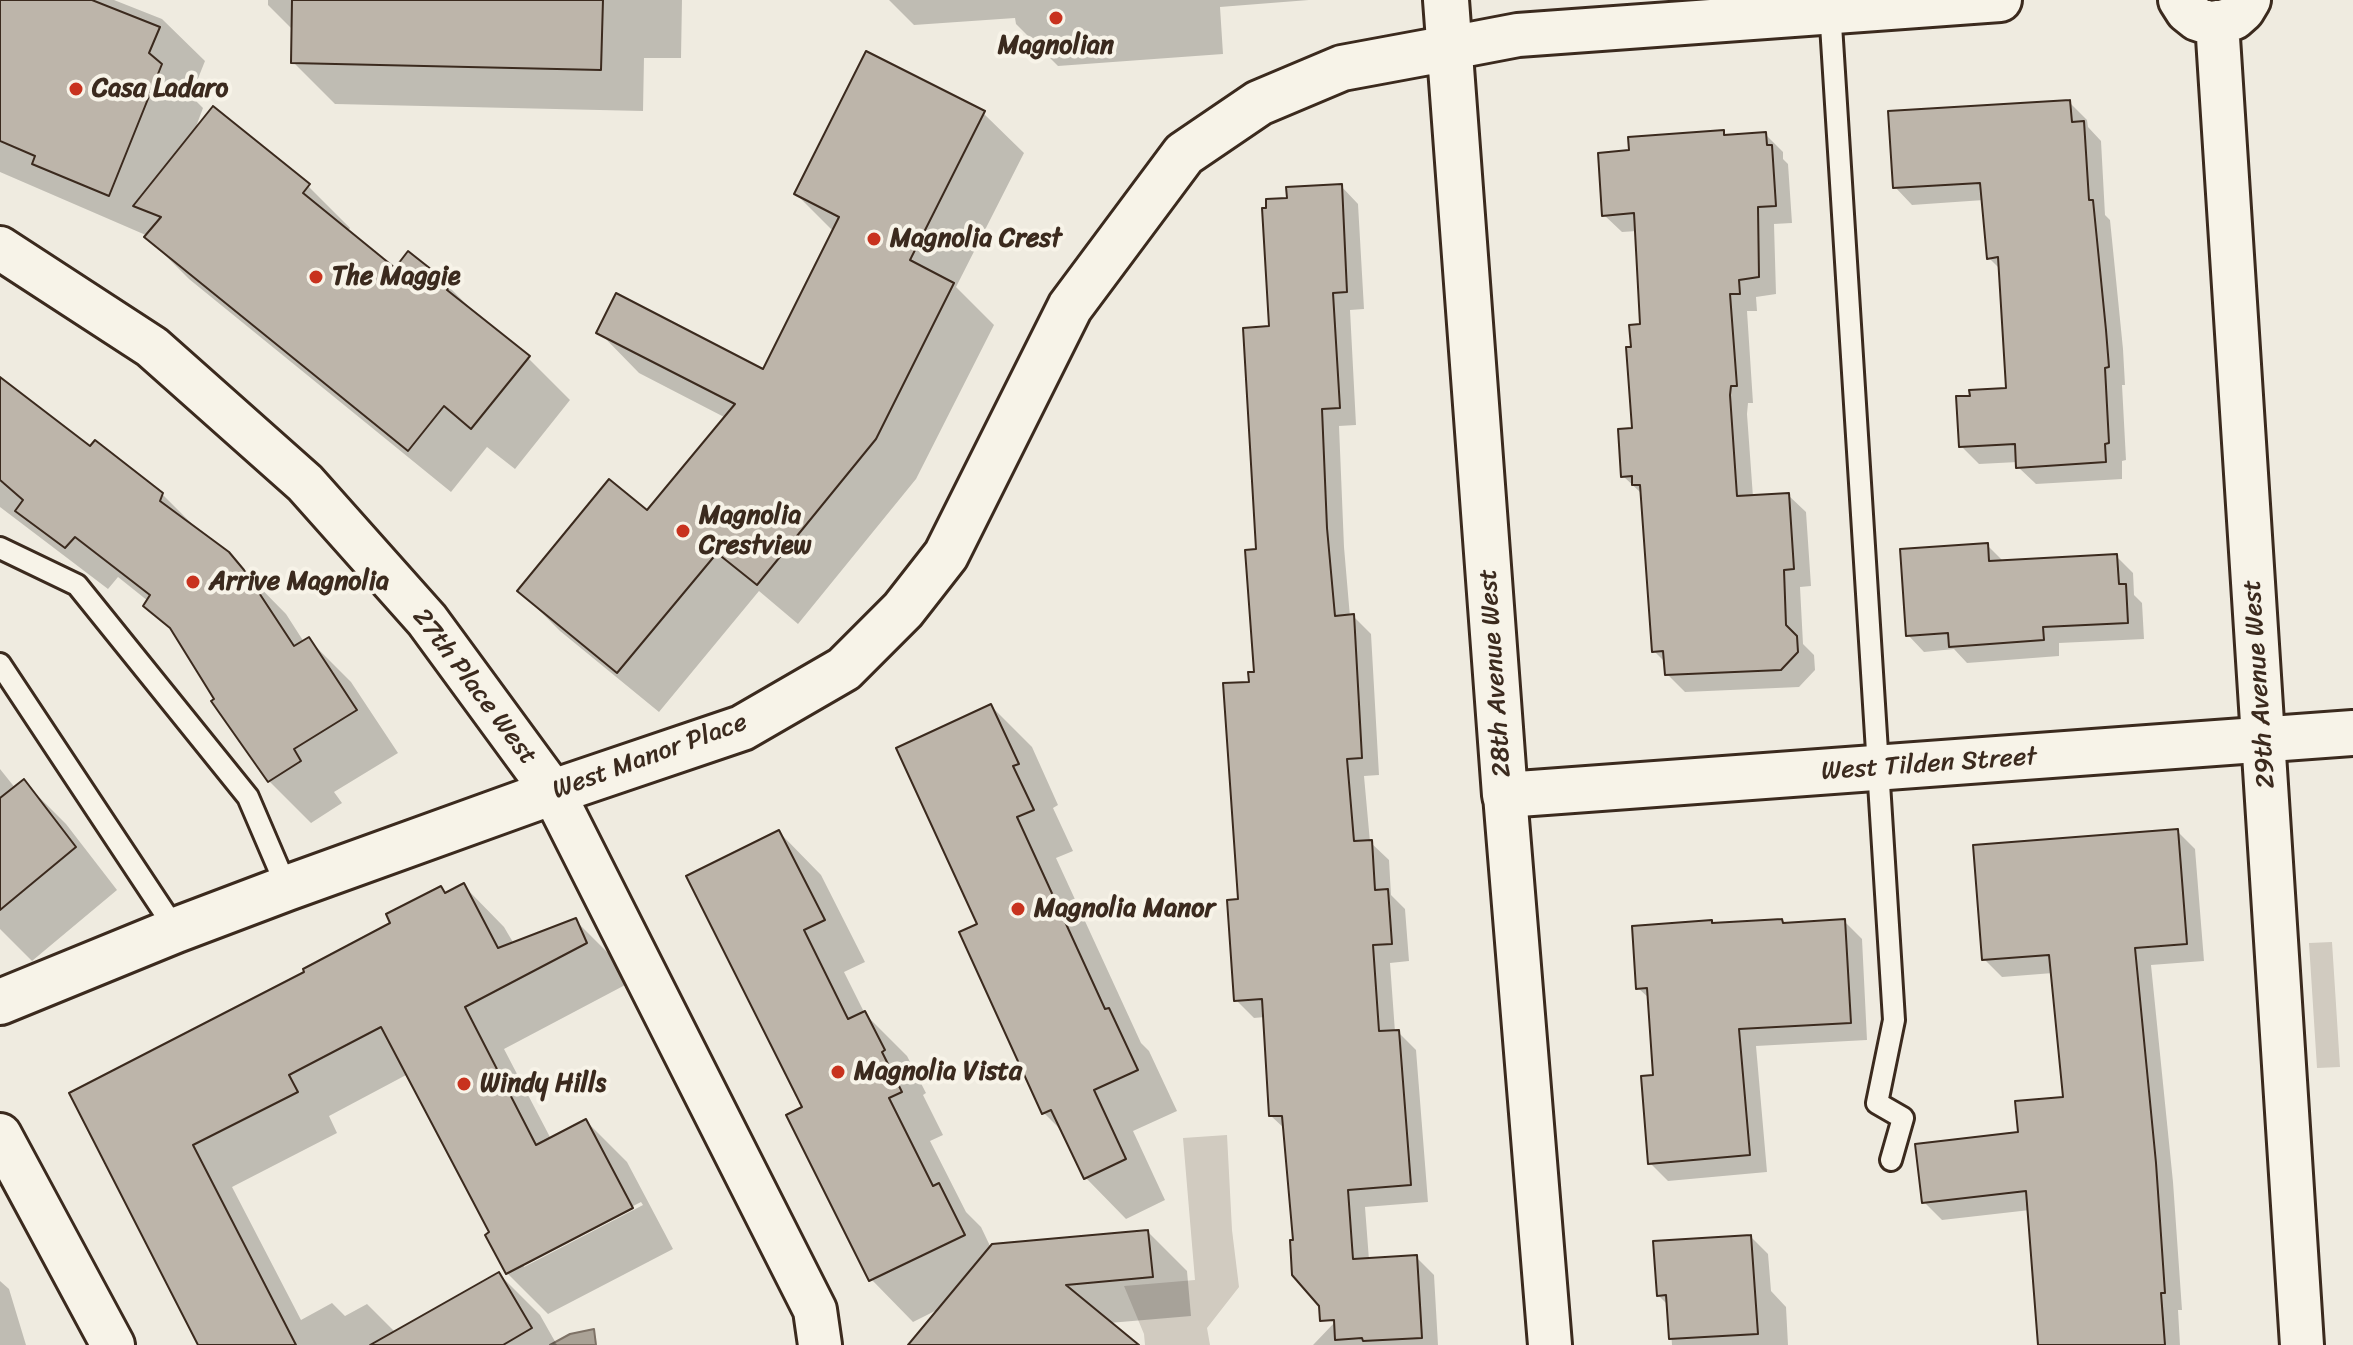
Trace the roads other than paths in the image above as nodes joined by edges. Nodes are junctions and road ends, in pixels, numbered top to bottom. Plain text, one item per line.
1 (1446, 0) edge
2 (2000, 0) edge
3 (2180, 0) edge
4 (1830, 6) edge
5 (2233, 11) edge
6 (1450, 48) junction
7 (0, 248) edge
8 (0, 548) edge
9 (0, 664) edge
10 (2353, 733) edge
11 (2264, 740) junction
12 (1877, 768) junction
13 (553, 792) junction
14 (1505, 795) junction
15 (287, 888) junction
16 (176, 930) junction
17 (0, 1002) edge
18 (0, 1135) edge
19 (1891, 1160) dead end
20 (113, 1345) edge
21 (820, 1345) edge
22 (1550, 1345) edge
23 (2302, 1345) edge

1 - 6 street, 28th Avenue West
2 - 4 street
3 - 5 street
4 - 6 street
4 - 12 lane
5 - 11 street, 29th Avenue West
6 - 13 street, West Manor Place
6 - 14 street, 28th Avenue West
7 - 13 street, 27th Place West
8 - 15 lane
9 - 16 lane
10 - 11 street, West Tilden Street
11 - 12 street, West Tilden Street
11 - 23 street, 29th Avenue West
12 - 14 street, West Tilden Street
12 - 19 lane
13 - 15 street, West Manor Place
13 - 21 street, 27th Place West
14 - 22 street, 28th Avenue West
15 - 16 street, West Manor Place
16 - 17 street, West Manor Place
18 - 20 street

